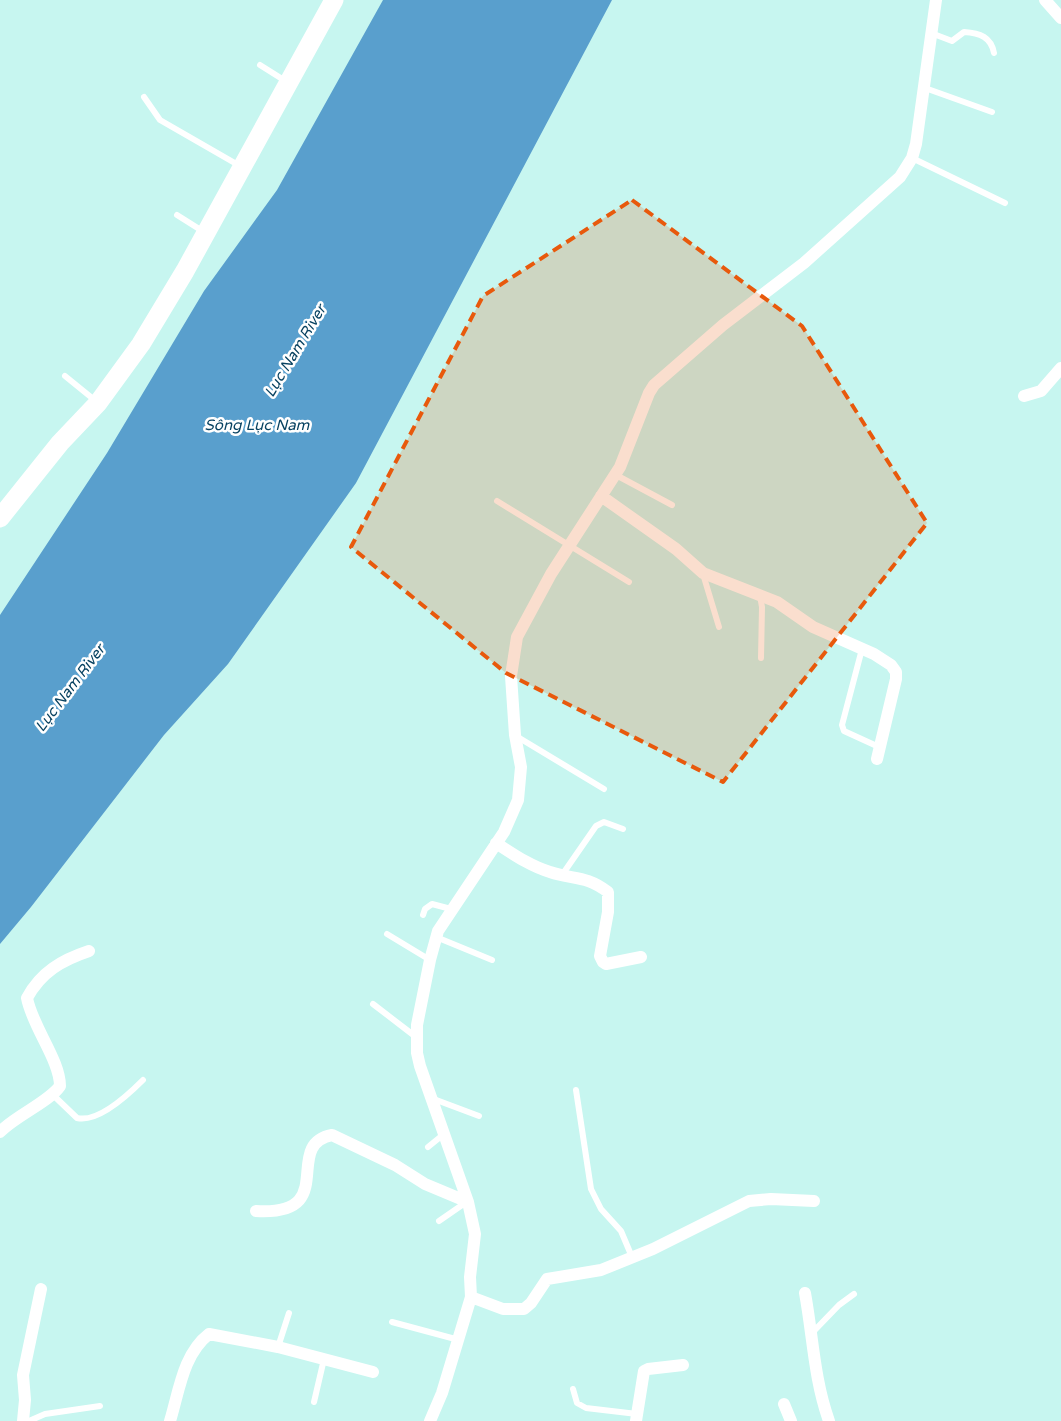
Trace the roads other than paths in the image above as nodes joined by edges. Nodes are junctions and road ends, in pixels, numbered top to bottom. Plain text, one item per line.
1 (334, 0) edge
2 (936, 0) edge
3 (1045, 0) edge
4 (1061, 18) edge
5 (930, 32) junction
6 (994, 53) dead end
7 (260, 65) dead end
8 (288, 83) junction
9 (925, 88) junction
10 (144, 97) dead end
11 (992, 112) dead end
12 (912, 158) junction
13 (241, 167) junction
14 (1005, 203) dead end
15 (177, 216) dead end
16 (205, 233) junction
17 (1061, 368) edge
18 (65, 376) dead end
19 (1024, 396) dead end
20 (98, 403) junction
21 (616, 475) junction
22 (601, 496) junction
23 (497, 501) dead end
24 (672, 505) dead end
25 (2, 512) edge
26 (571, 545) junction
27 (703, 573) junction
28 (629, 582) dead end
29 (760, 596) junction
30 (719, 628) dead end
31 (862, 649) junction
32 (761, 658) dead end
33 (515, 735) junction
34 (878, 753) joint
35 (604, 790) dead end
36 (623, 829) dead end
37 (496, 842) junction
38 (562, 874) junction
39 (451, 909) junction
40 (423, 915) dead end
41 (387, 934) dead end
42 (436, 938) junction
43 (89, 952) dead end
44 (641, 957) dead end
45 (430, 960) junction
46 (492, 960) dead end
47 (373, 1004) dead end
48 (417, 1038) junction
49 (143, 1080) dead end
50 (576, 1090) dead end
51 (52, 1094) junction
52 (430, 1097) junction
53 (479, 1116) dead end
54 (0, 1132) edge
55 (445, 1133) junction
56 (428, 1147) dead end
57 (814, 1201) dead end
58 (467, 1202) junction
59 (256, 1211) dead end
60 (439, 1221) dead end
61 (632, 1257) junction
62 (41, 1289) dead end
63 (805, 1293) dead end
64 (854, 1294) dead end
65 (471, 1297) junction
66 (289, 1313) dead end
67 (392, 1322) dead end
68 (812, 1333) junction
69 (459, 1340) junction
70 (278, 1347) junction
71 (324, 1359) junction
72 (683, 1365) dead end
73 (373, 1372) dead end
74 (573, 1389) dead end
75 (314, 1402) dead end
76 (784, 1404) dead end
77 (100, 1406) dead end
78 (637, 1417) edge
79 (23, 1421) edge
80 (29, 1421) edge
81 (170, 1421) edge
82 (430, 1421) edge
83 (791, 1421) edge
84 (829, 1421) edge

1 - 8 street
2 - 5 street
3 - 4 street
5 - 6 lane
5 - 9 street
7 - 8 lane
8 - 13 street
9 - 11 lane
9 - 12 street
10 - 13 lane
12 - 14 lane
12 - 21 street
13 - 16 street
15 - 16 lane
16 - 20 street
17 - 19 street
18 - 20 lane
20 - 25 street
21 - 22 street
21 - 24 lane
22 - 26 street
22 - 27 street
23 - 26 lane
26 - 28 lane
26 - 33 street
27 - 29 street
27 - 30 lane
29 - 31 street
29 - 32 lane
31 - 34 street
31 - 34 lane
33 - 35 lane
33 - 37 street
36 - 38 lane
37 - 38 street
37 - 39 street
38 - 44 street
39 - 40 lane
39 - 42 street
41 - 45 lane
42 - 45 street
42 - 46 lane
43 - 51 street
45 - 48 street
47 - 48 lane
48 - 52 street
49 - 51 lane
50 - 61 lane
51 - 54 street
52 - 53 lane
52 - 55 street
55 - 56 lane
55 - 58 street
57 - 61 street
58 - 59 street
58 - 60 lane
58 - 65 street
61 - 65 street
62 - 79 street
63 - 68 street
64 - 68 lane
65 - 69 street
66 - 70 lane
67 - 69 lane
68 - 84 street
69 - 82 street
70 - 71 street
70 - 81 street
71 - 73 street
71 - 75 lane
72 - 78 street
74 - 78 lane
76 - 83 street
77 - 80 lane

